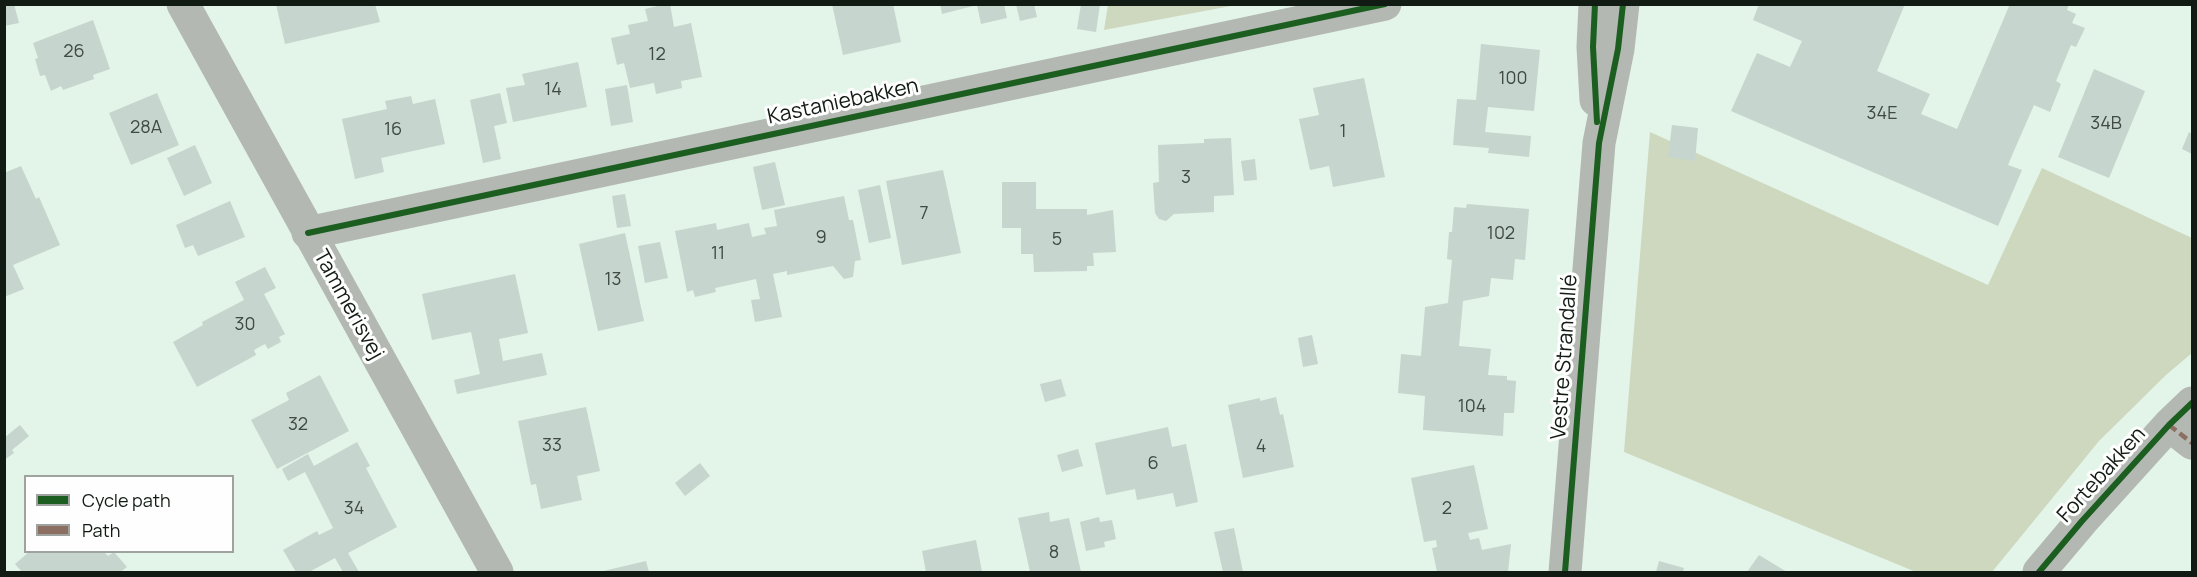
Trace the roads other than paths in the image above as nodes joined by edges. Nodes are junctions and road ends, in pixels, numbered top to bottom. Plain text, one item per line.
1 (183, 4) edge
2 (1385, 4) edge
3 (1595, 4) edge
4 (1623, 4) edge
5 (1599, 143) junction
6 (308, 233) junction
7 (2185, 424) edge
8 (498, 573) edge
9 (1565, 573) edge
10 (2039, 573) edge

1 - 6 street, Tammerisvej
2 - 6 street, Kastaniebakken
3 - 5 street, Vestre Strandallé
4 - 5 street, Vestre Strandallé
5 - 9 street, Vestre Strandallé
6 - 8 street, Tammerisvej
7 - 10 street, Fortebakken

